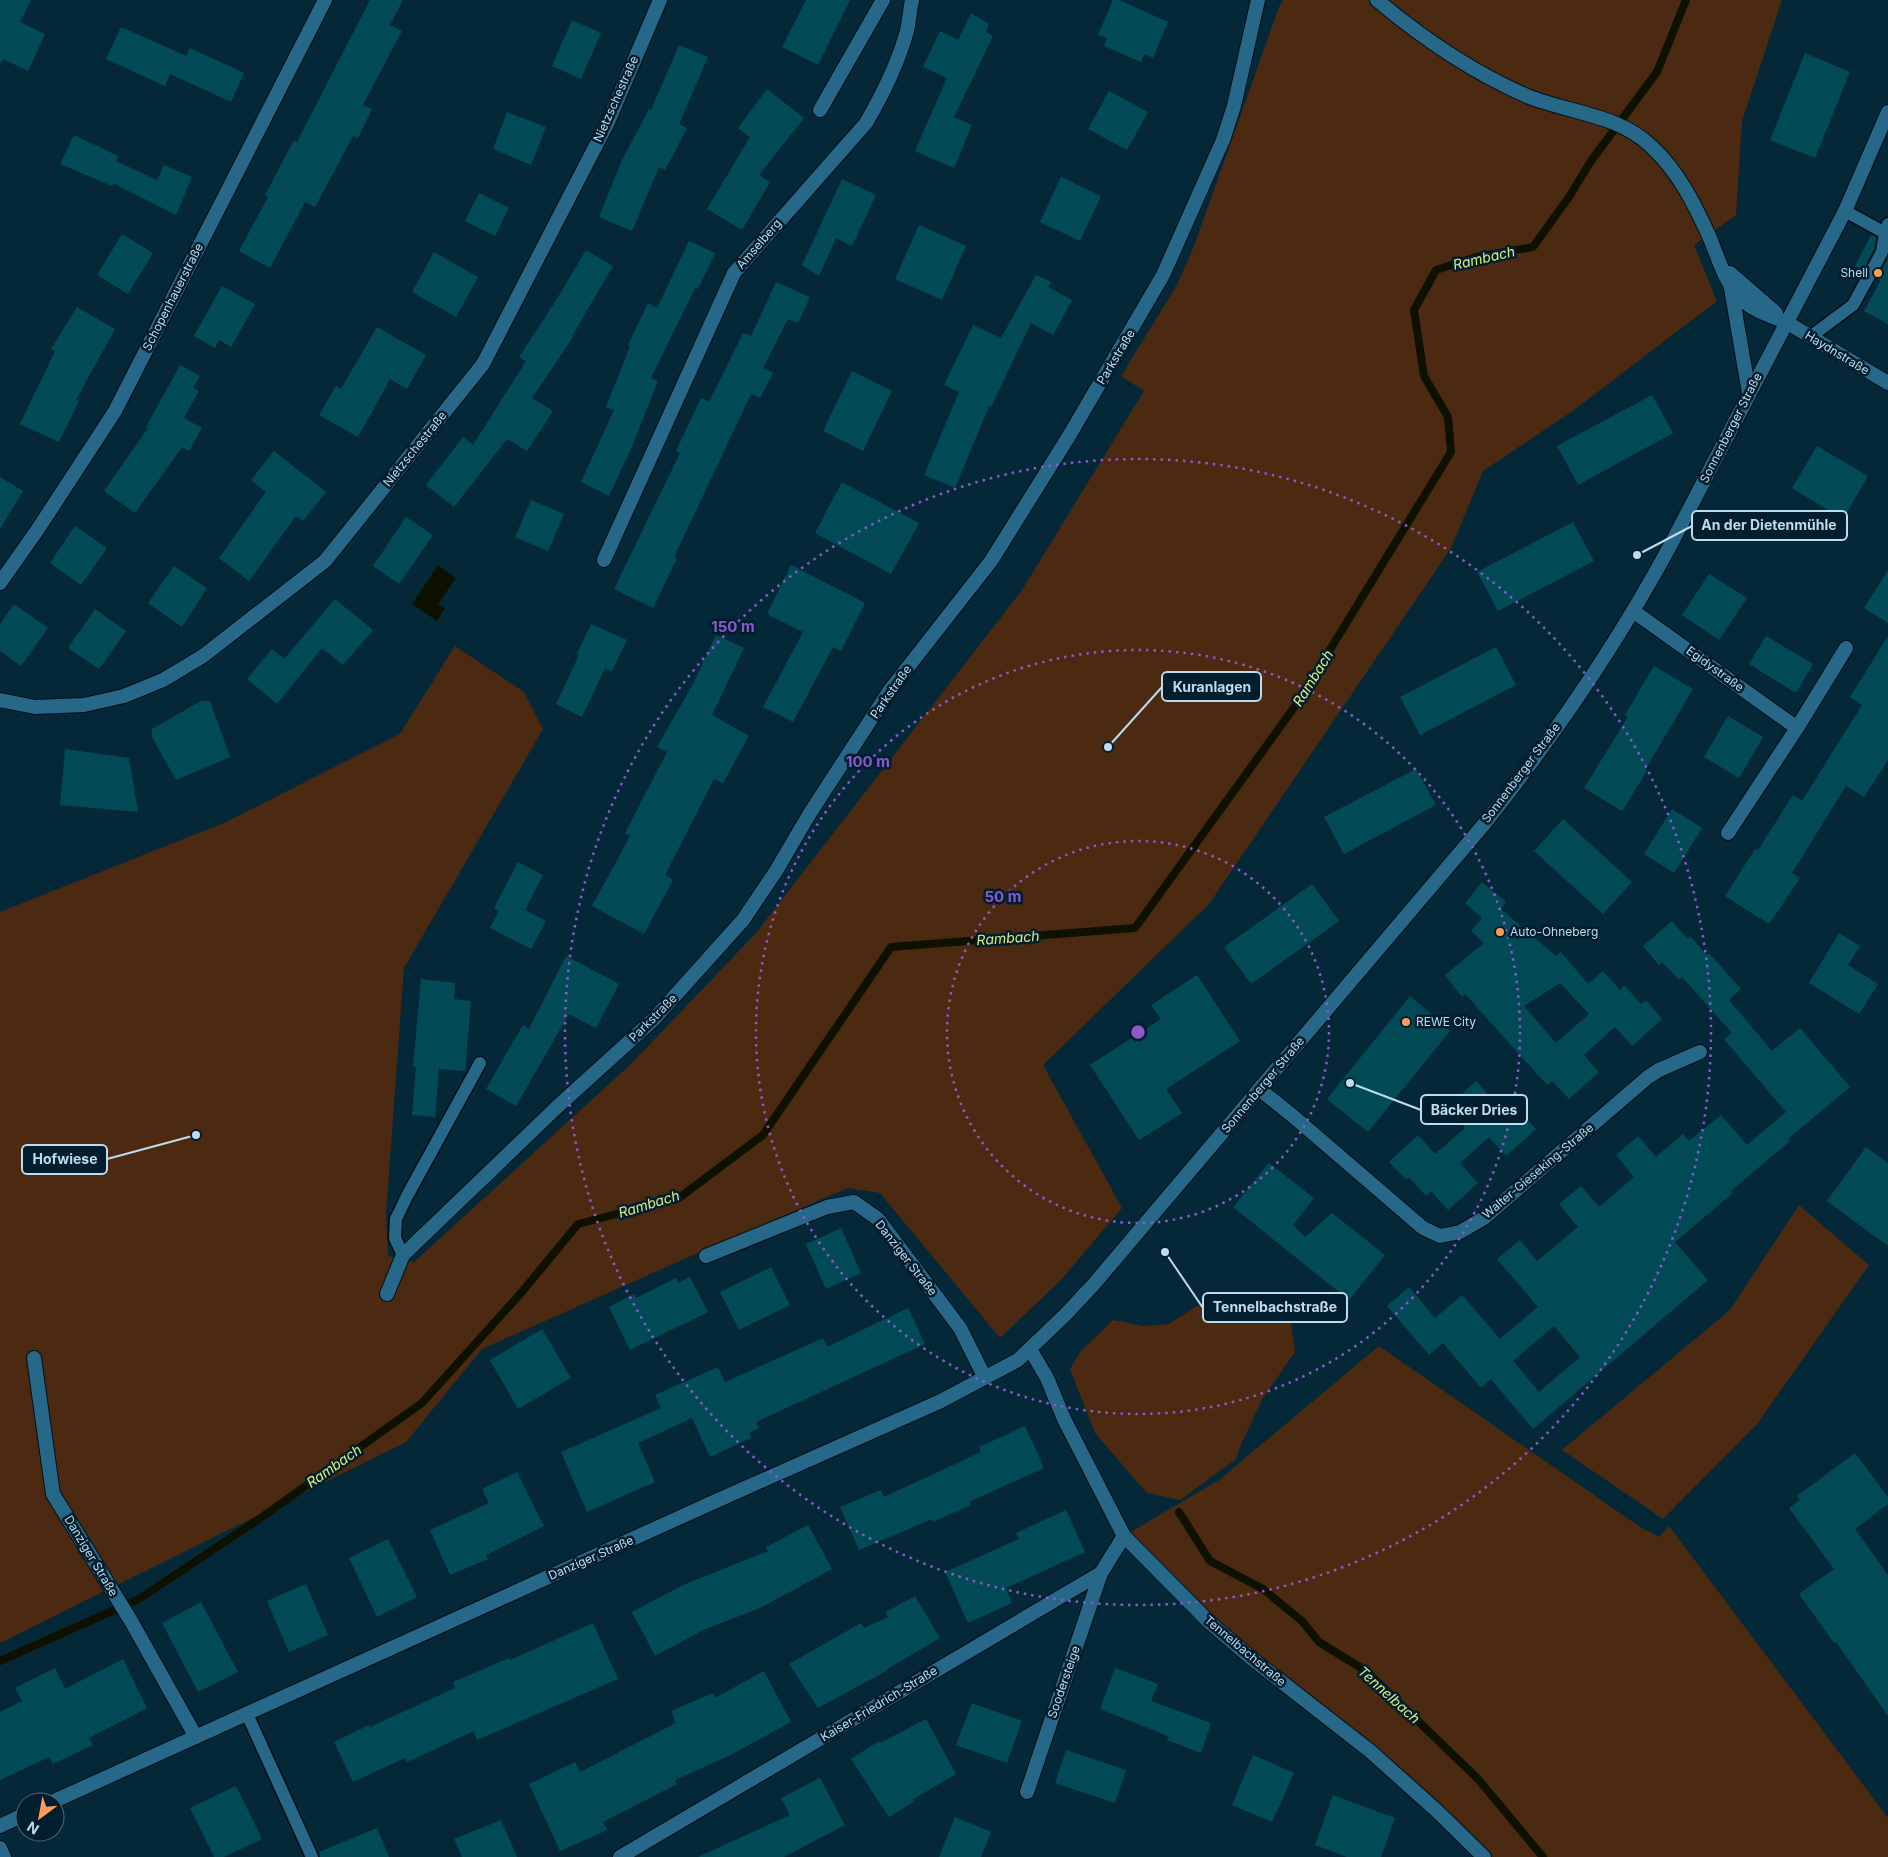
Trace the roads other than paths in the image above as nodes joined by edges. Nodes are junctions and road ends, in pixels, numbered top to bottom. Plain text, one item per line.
1 (325, 0) edge
2 (660, 0) edge
3 (883, 0) edge
4 (912, 0) edge
5 (1258, 0) edge
6 (1377, 0) edge
7 (820, 110) dead end
8 (1888, 112) edge
9 (1845, 211) junction
10 (1886, 228) edge
11 (1720, 263) junction
12 (1730, 285) junction
13 (1786, 322) junction
14 (1810, 337) junction
15 (1888, 383) edge
16 (1749, 392) junction
17 (604, 560) dead end
18 (0, 583) edge
19 (1633, 611) junction
20 (1846, 648) dead end
21 (0, 700) edge
22 (1797, 728) junction
23 (1728, 833) dead end
24 (1700, 1052) dead end
25 (480, 1064) dead end
26 (1259, 1089) junction
27 (403, 1255) junction
28 (706, 1256) dead end
29 (386, 1294) dead end
30 (1030, 1349) junction
31 (34, 1358) dead end
32 (985, 1378) junction
33 (1124, 1536) junction
34 (1101, 1573) junction
35 (247, 1714) junction
36 (196, 1737) junction
37 (1027, 1792) dead end
38 (65, 1796) edge
39 (15, 1819) edge
40 (0, 1826) edge
41 (0, 1848) edge
42 (4, 1857) edge
43 (312, 1857) edge
44 (620, 1857) edge
45 (1484, 1857) edge

1 - 18 street, Schopenhauerstraße
2 - 21 street, Nietzschestraße
3 - 7 street
4 - 17 street, Amselberg
5 - 27 street, Parkstraße
6 - 11 street
8 - 9 street, Sonnenberger Straße
9 - 10 lane
9 - 13 street, Sonnenberger Straße
10 - 14 lane
11 - 12 street
11 - 13 street
12 - 13 street
12 - 16 street
13 - 14 street, Haydnstraße
13 - 16 street, Sonnenberger Straße
14 - 15 street, Haydnstraße
16 - 19 street, Sonnenberger Straße
19 - 22 street, Egidystraße
19 - 26 street, Sonnenberger Straße
20 - 22 street
22 - 23 street
24 - 26 street, Walter-Gieseking-Straße
25 - 27 lane
26 - 30 street, Sonnenberger Straße
27 - 29 street, Parkstraße
28 - 32 street, Danziger Straße
30 - 32 street, Danziger Straße
30 - 33 street, Tennelbachstraße
31 - 36 street, Danziger Straße
32 - 35 street, Danziger Straße
33 - 34 street, Kaiser-Friedrich-Straße
33 - 45 street, Tennelbachstraße
34 - 37 street, Soodersteige
34 - 44 street, Kaiser-Friedrich-Straße
35 - 36 street, Danziger Straße
35 - 43 lane
36 - 38 street, Danziger Straße
39 - 40 street
41 - 42 street

